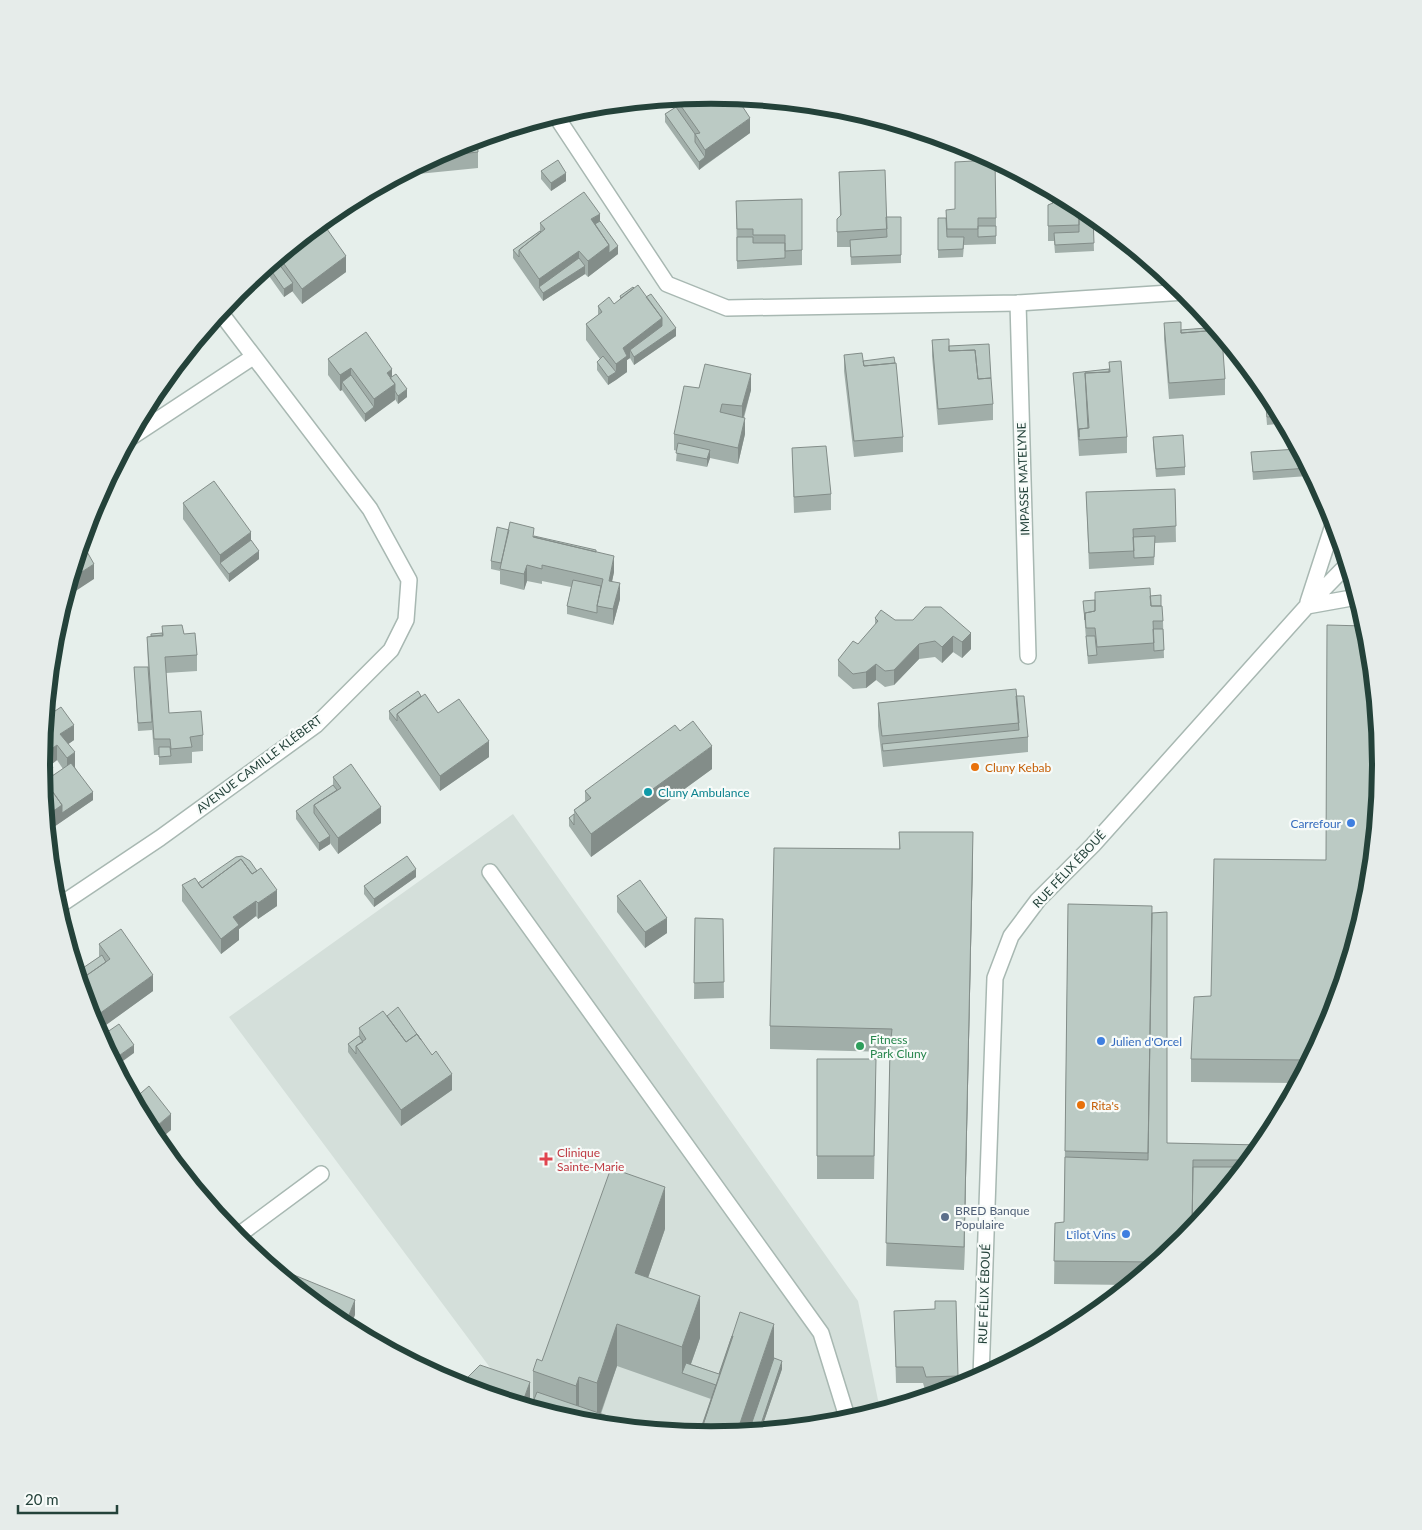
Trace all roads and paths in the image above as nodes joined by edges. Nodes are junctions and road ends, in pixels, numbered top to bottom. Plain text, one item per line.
1 (560, 122) edge
2 (1173, 293) edge
3 (1018, 303) junction
4 (225, 318) edge
5 (254, 357) junction
6 (141, 431) edge
7 (1330, 534) edge
8 (1342, 570) edge
9 (1350, 598) edge
10 (1307, 606) junction
11 (1028, 656) dead end
12 (490, 872) dead end
13 (65, 901) edge
14 (321, 1174) dead end
15 (243, 1231) edge
16 (981, 1368) edge
17 (845, 1412) edge

1 - 3 street
2 - 3 street
3 - 11 street, IMPASSE MATELYNE
4 - 5 street, AVENUE CAMILLE KLÉBERT
5 - 6 street
5 - 13 street, AVENUE CAMILLE KLÉBERT
7 - 10 street
8 - 10 street, RUE FÉLIX ÉBOUÉ
9 - 10 street
10 - 16 street, RUE FÉLIX ÉBOUÉ
12 - 17 street
14 - 15 street

